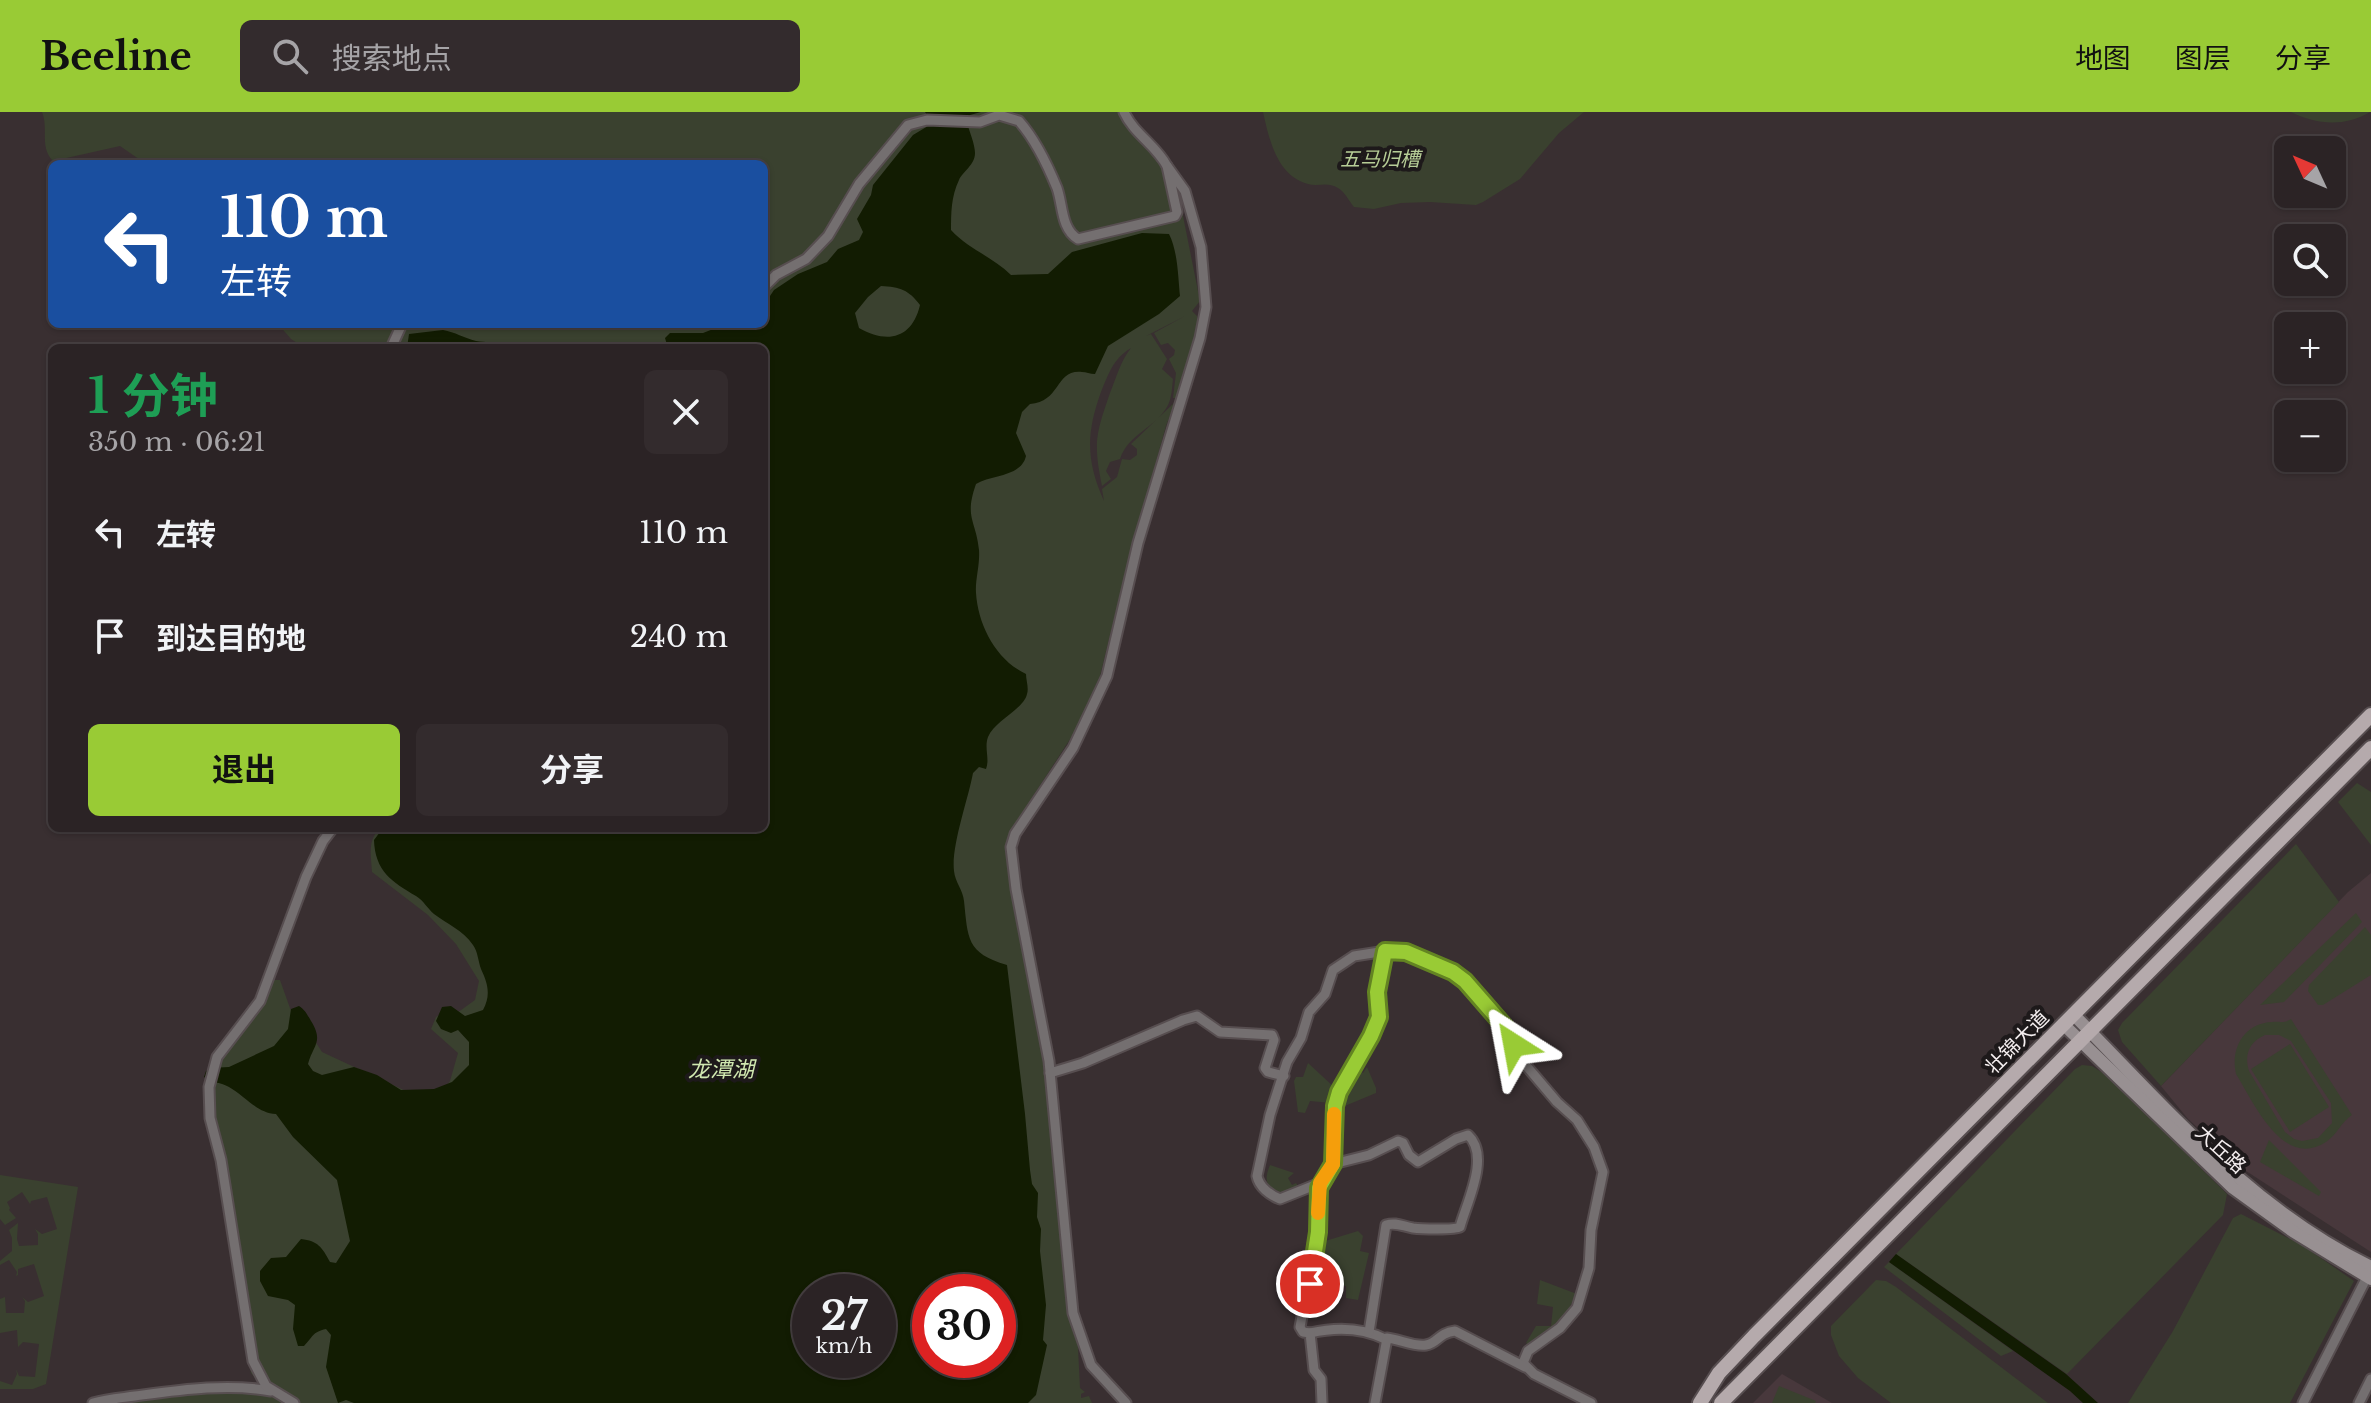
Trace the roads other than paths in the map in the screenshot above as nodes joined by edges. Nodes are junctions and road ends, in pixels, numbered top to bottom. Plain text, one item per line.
1 (1124, 112) edge
2 (1167, 166) junction
3 (768, 283) edge
4 (2371, 715) edge
5 (2371, 748) edge
6 (330, 832) edge
7 (1385, 951) junction
8 (2068, 1019) junction
9 (2084, 1036) junction
10 (1050, 1073) junction
11 (1284, 1076) junction
12 (1333, 1164) junction
13 (1320, 1183) junction
14 (2370, 1276) edge
15 (1369, 1332) junction
16 (1310, 1333) junction
17 (1385, 1339) junction
18 (1525, 1367) junction
19 (2371, 1379) edge
20 (271, 1391) junction
21 (93, 1403) edge
22 (294, 1403) edge
23 (1126, 1403) edge
24 (1322, 1403) edge
25 (1375, 1403) edge
26 (1591, 1403) edge
27 (1700, 1403) edge
28 (1721, 1403) edge
29 (2303, 1403) edge
30 (2309, 1403) edge
31 (2359, 1403) edge

1 - 2 street
2 - 3 street
2 - 10 street
4 - 8 main road, 壮锦大道
5 - 9 main road
6 - 20 street
7 - 11 street
7 - 12 street
7 - 18 street
8 - 9 main road, 大丘路
8 - 27 main road, 壮锦大道
9 - 14 main road, 大丘路
9 - 28 main road
10 - 11 street
10 - 23 street
11 - 13 street
12 - 13 street
12 - 15 street
13 - 16 street
14 - 29 street
14 - 30 street
15 - 16 street
15 - 17 street
16 - 24 street
17 - 18 street
17 - 25 street
18 - 26 street
19 - 31 street
20 - 21 street
20 - 22 street

